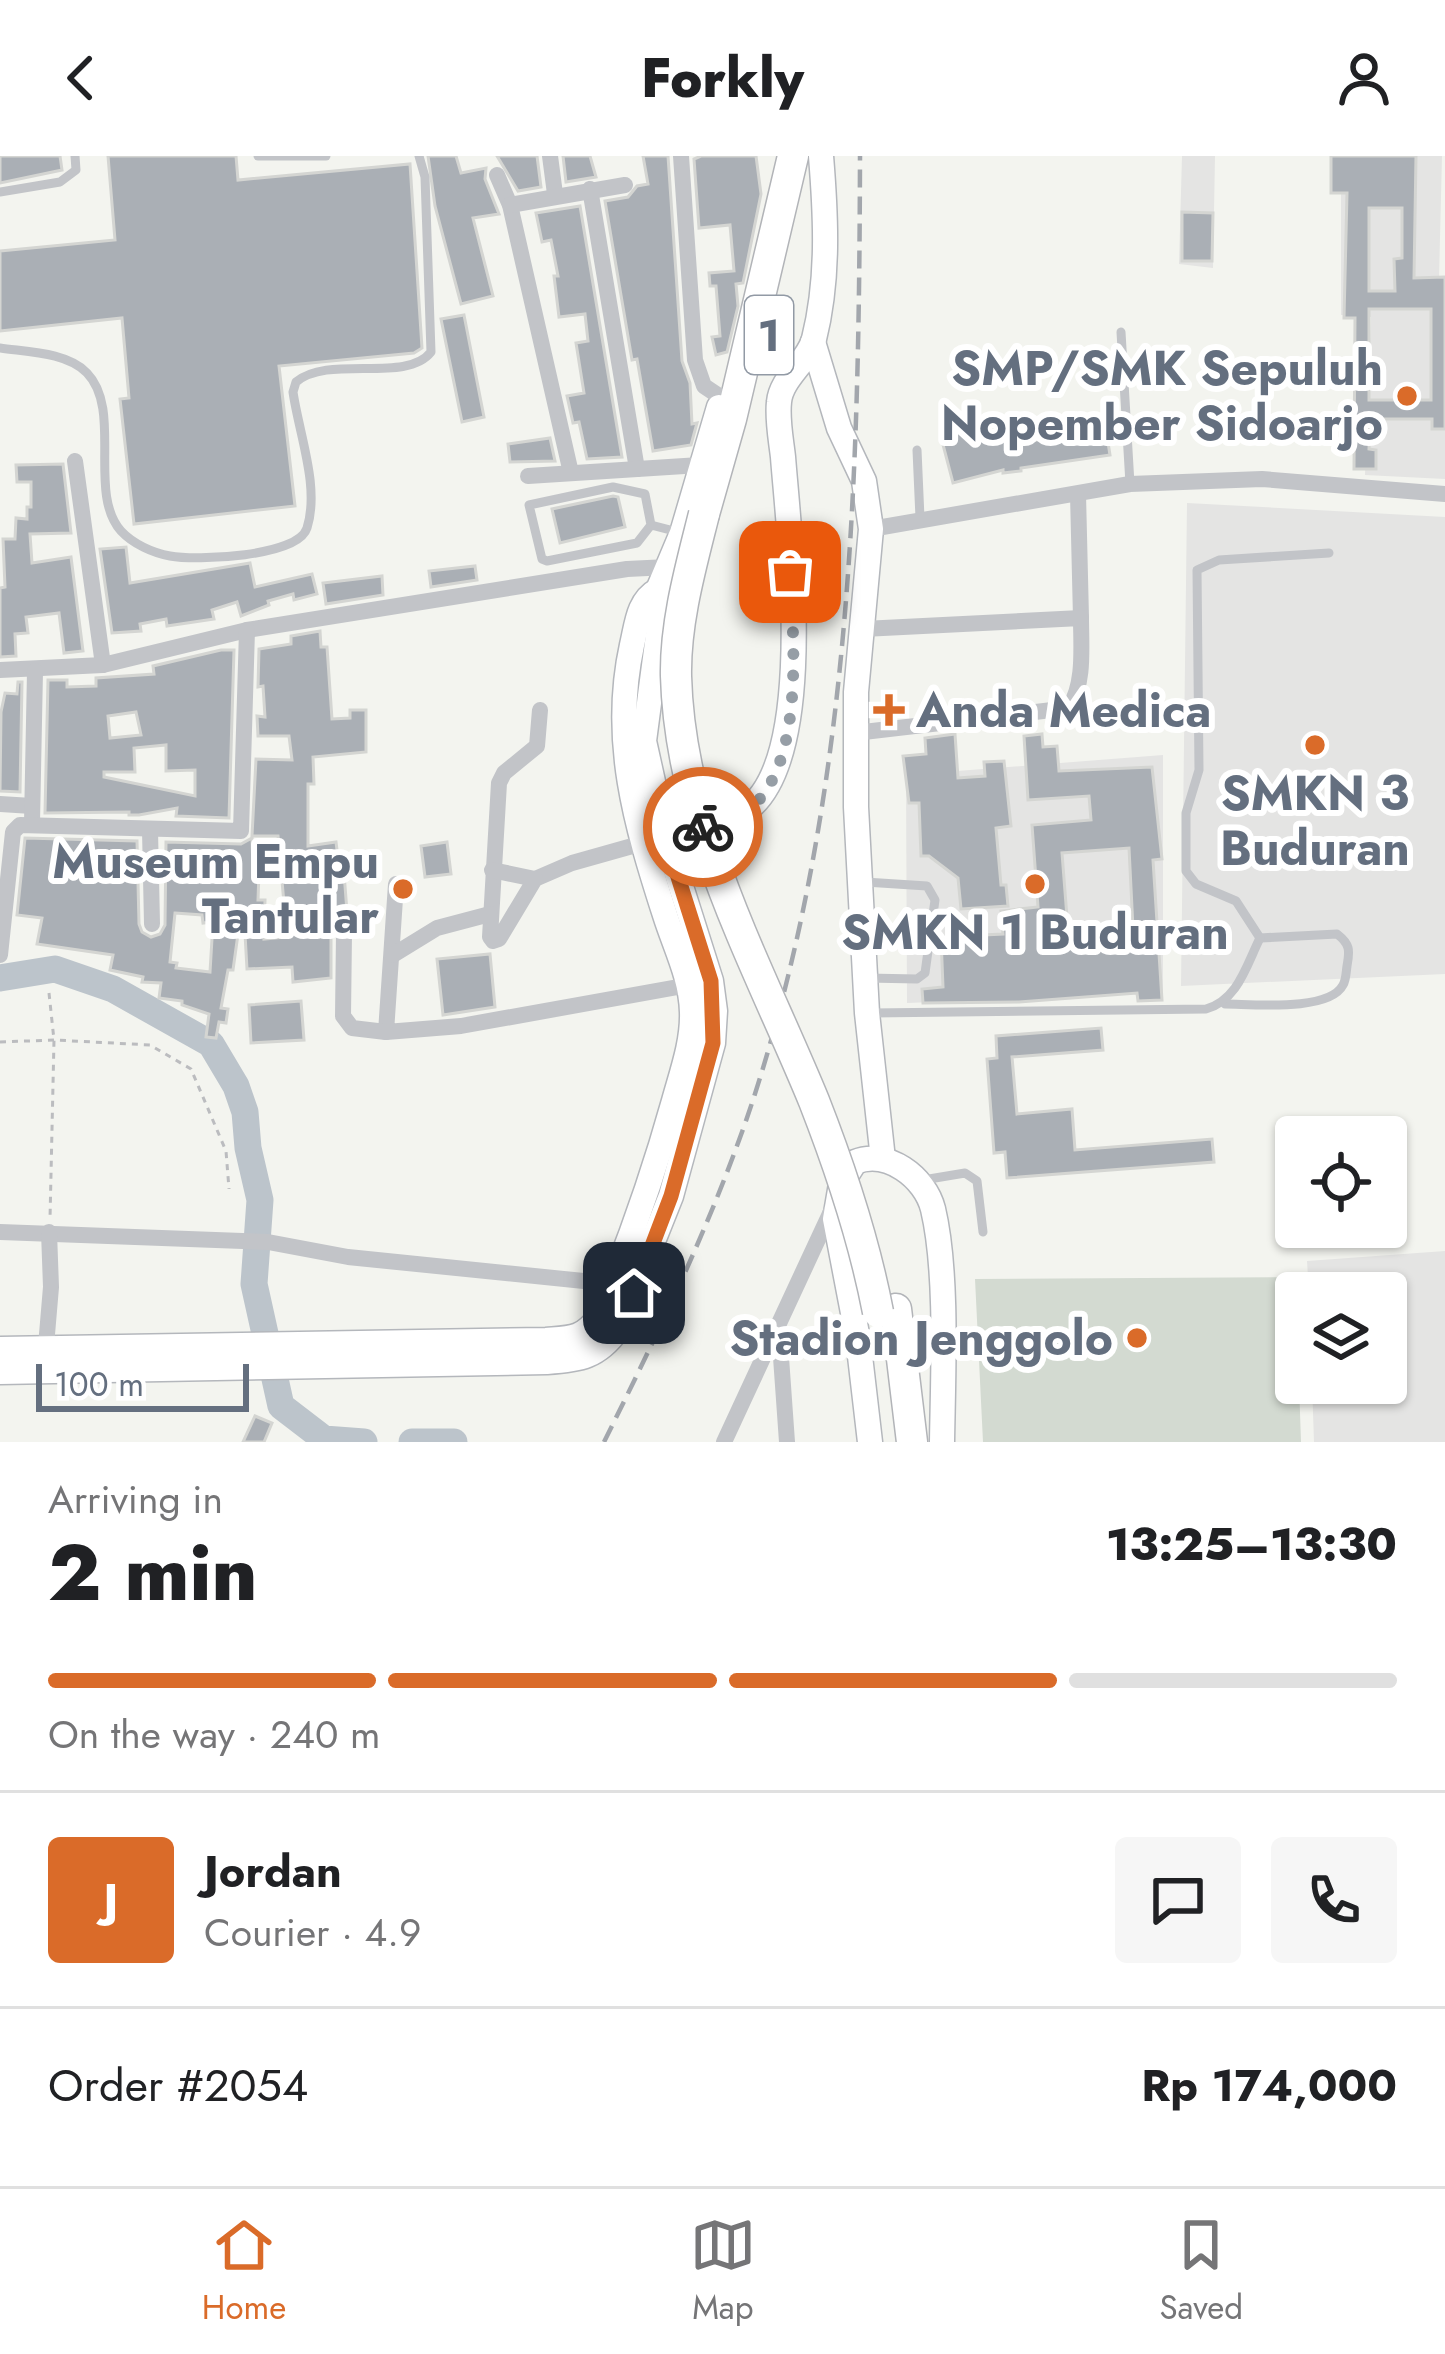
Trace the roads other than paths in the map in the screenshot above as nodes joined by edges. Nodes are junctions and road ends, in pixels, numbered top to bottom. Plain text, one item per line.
1 (75, 156) edge
2 (258, 156) edge
3 (326, 156) edge
4 (419, 156) edge
5 (550, 156) edge
6 (681, 156) edge
7 (794, 156) edge
8 (810, 156) edge
9 (821, 156) edge
10 (497, 176) dead end
11 (625, 184) dead end
12 (590, 190) junction
13 (0, 192) edge
14 (554, 194) junction
15 (510, 205) junction
16 (1121, 332) dead end
17 (813, 342) junction
18 (0, 348) edge
19 (746, 358) junction
20 (722, 398) junction
21 (917, 450) dead end
22 (76, 461) dead end
23 (700, 465) junction
24 (637, 469) junction
25 (571, 473) junction
26 (528, 476) dead end
27 (1130, 484) junction
28 (1078, 494) junction
29 (1445, 494) edge
30 (920, 518) junction
31 (703, 520) junction
32 (651, 525) junction
33 (871, 529) junction
34 (1329, 553) dead end
35 (663, 579) junction
36 (1081, 618) junction
37 (863, 629) junction
38 (247, 630) junction
39 (104, 665) junction
40 (0, 670) edge
41 (35, 671) junction
42 (540, 710) dead end
43 (855, 734) junction
44 (0, 804) edge
45 (32, 814) junction
46 (150, 830) junction
47 (654, 840) junction
48 (492, 870) junction
49 (535, 879) junction
50 (860, 882) junction
51 (396, 884) dead end
52 (490, 914) junction
53 (152, 924) dead end
54 (344, 933) dead end
55 (1260, 938) junction
56 (0, 955) edge
57 (393, 955) junction
58 (865, 978) junction
59 (688, 985) junction
60 (1221, 1004) junction
61 (867, 1012) junction
62 (386, 1032) junction
63 (883, 1159) junction
64 (918, 1180) junction
65 (836, 1200) junction
66 (0, 1232) edge
67 (50, 1232) junction
68 (983, 1232) dead end
69 (613, 1284) junction
70 (887, 1310) junction
71 (779, 1328) junction
72 (46, 1346) junction
73 (0, 1349) edge
74 (234, 1353) junction
75 (279, 1354) junction
76 (0, 1372) edge
77 (948, 1439) edge
78 (724, 1442) edge
79 (787, 1442) edge
80 (870, 1442) edge
81 (892, 1442) edge
82 (912, 1442) edge

1 - 13 lane
2 - 3 lane
4 - 18 lane
5 - 14 street
6 - 20 street
7 - 19 highway, 1
8 - 31 highway, 1
9 - 17 street
10 - 15 street
11 - 12 street
12 - 14 street
12 - 24 street
14 - 15 street
15 - 25 street
16 - 27 lane
17 - 33 street
17 - 47 street
19 - 20 street
19 - 31 highway, 1
20 - 23 street
21 - 30 lane
22 - 39 street
23 - 24 street
23 - 31 street
24 - 25 street
25 - 26 street
27 - 28 street
27 - 29 street
28 - 30 street
28 - 36 street
30 - 33 street
31 - 32 lane
31 - 35 street
31 - 70 highway, 1, bridge
32 - 32 lane
33 - 37 street
34 - 55 lane
35 - 38 street
35 - 47 street
36 - 37 street
36 - 43 street
37 - 43 street
38 - 39 street
38 - 46 street
39 - 41 street
40 - 41 street
41 - 45 street
42 - 48 street
43 - 50 street
44 - 45 street
45 - 46 street
45 - 56 street
46 - 53 street
47 - 49 street
47 - 59 street
47 - 75 street
48 - 49 street
48 - 52 street
49 - 52 street
50 - 58 street
50 - 58 lane
51 - 57 street
52 - 57 street
54 - 62 street
55 - 60 lane
55 - 60 lane
57 - 62 street
58 - 61 street
59 - 62 street
59 - 69 street
60 - 61 lane
61 - 63 street
63 - 64 street
63 - 65 street
64 - 68 lane
64 - 77 street
65 - 71 street
65 - 80 street
66 - 67 street
67 - 69 street
67 - 72 street
69 - 75 street
70 - 81 highway, 1
70 - 82 highway, 1
71 - 78 street
71 - 79 street
72 - 73 street
72 - 74 street
74 - 75 street
74 - 76 street

